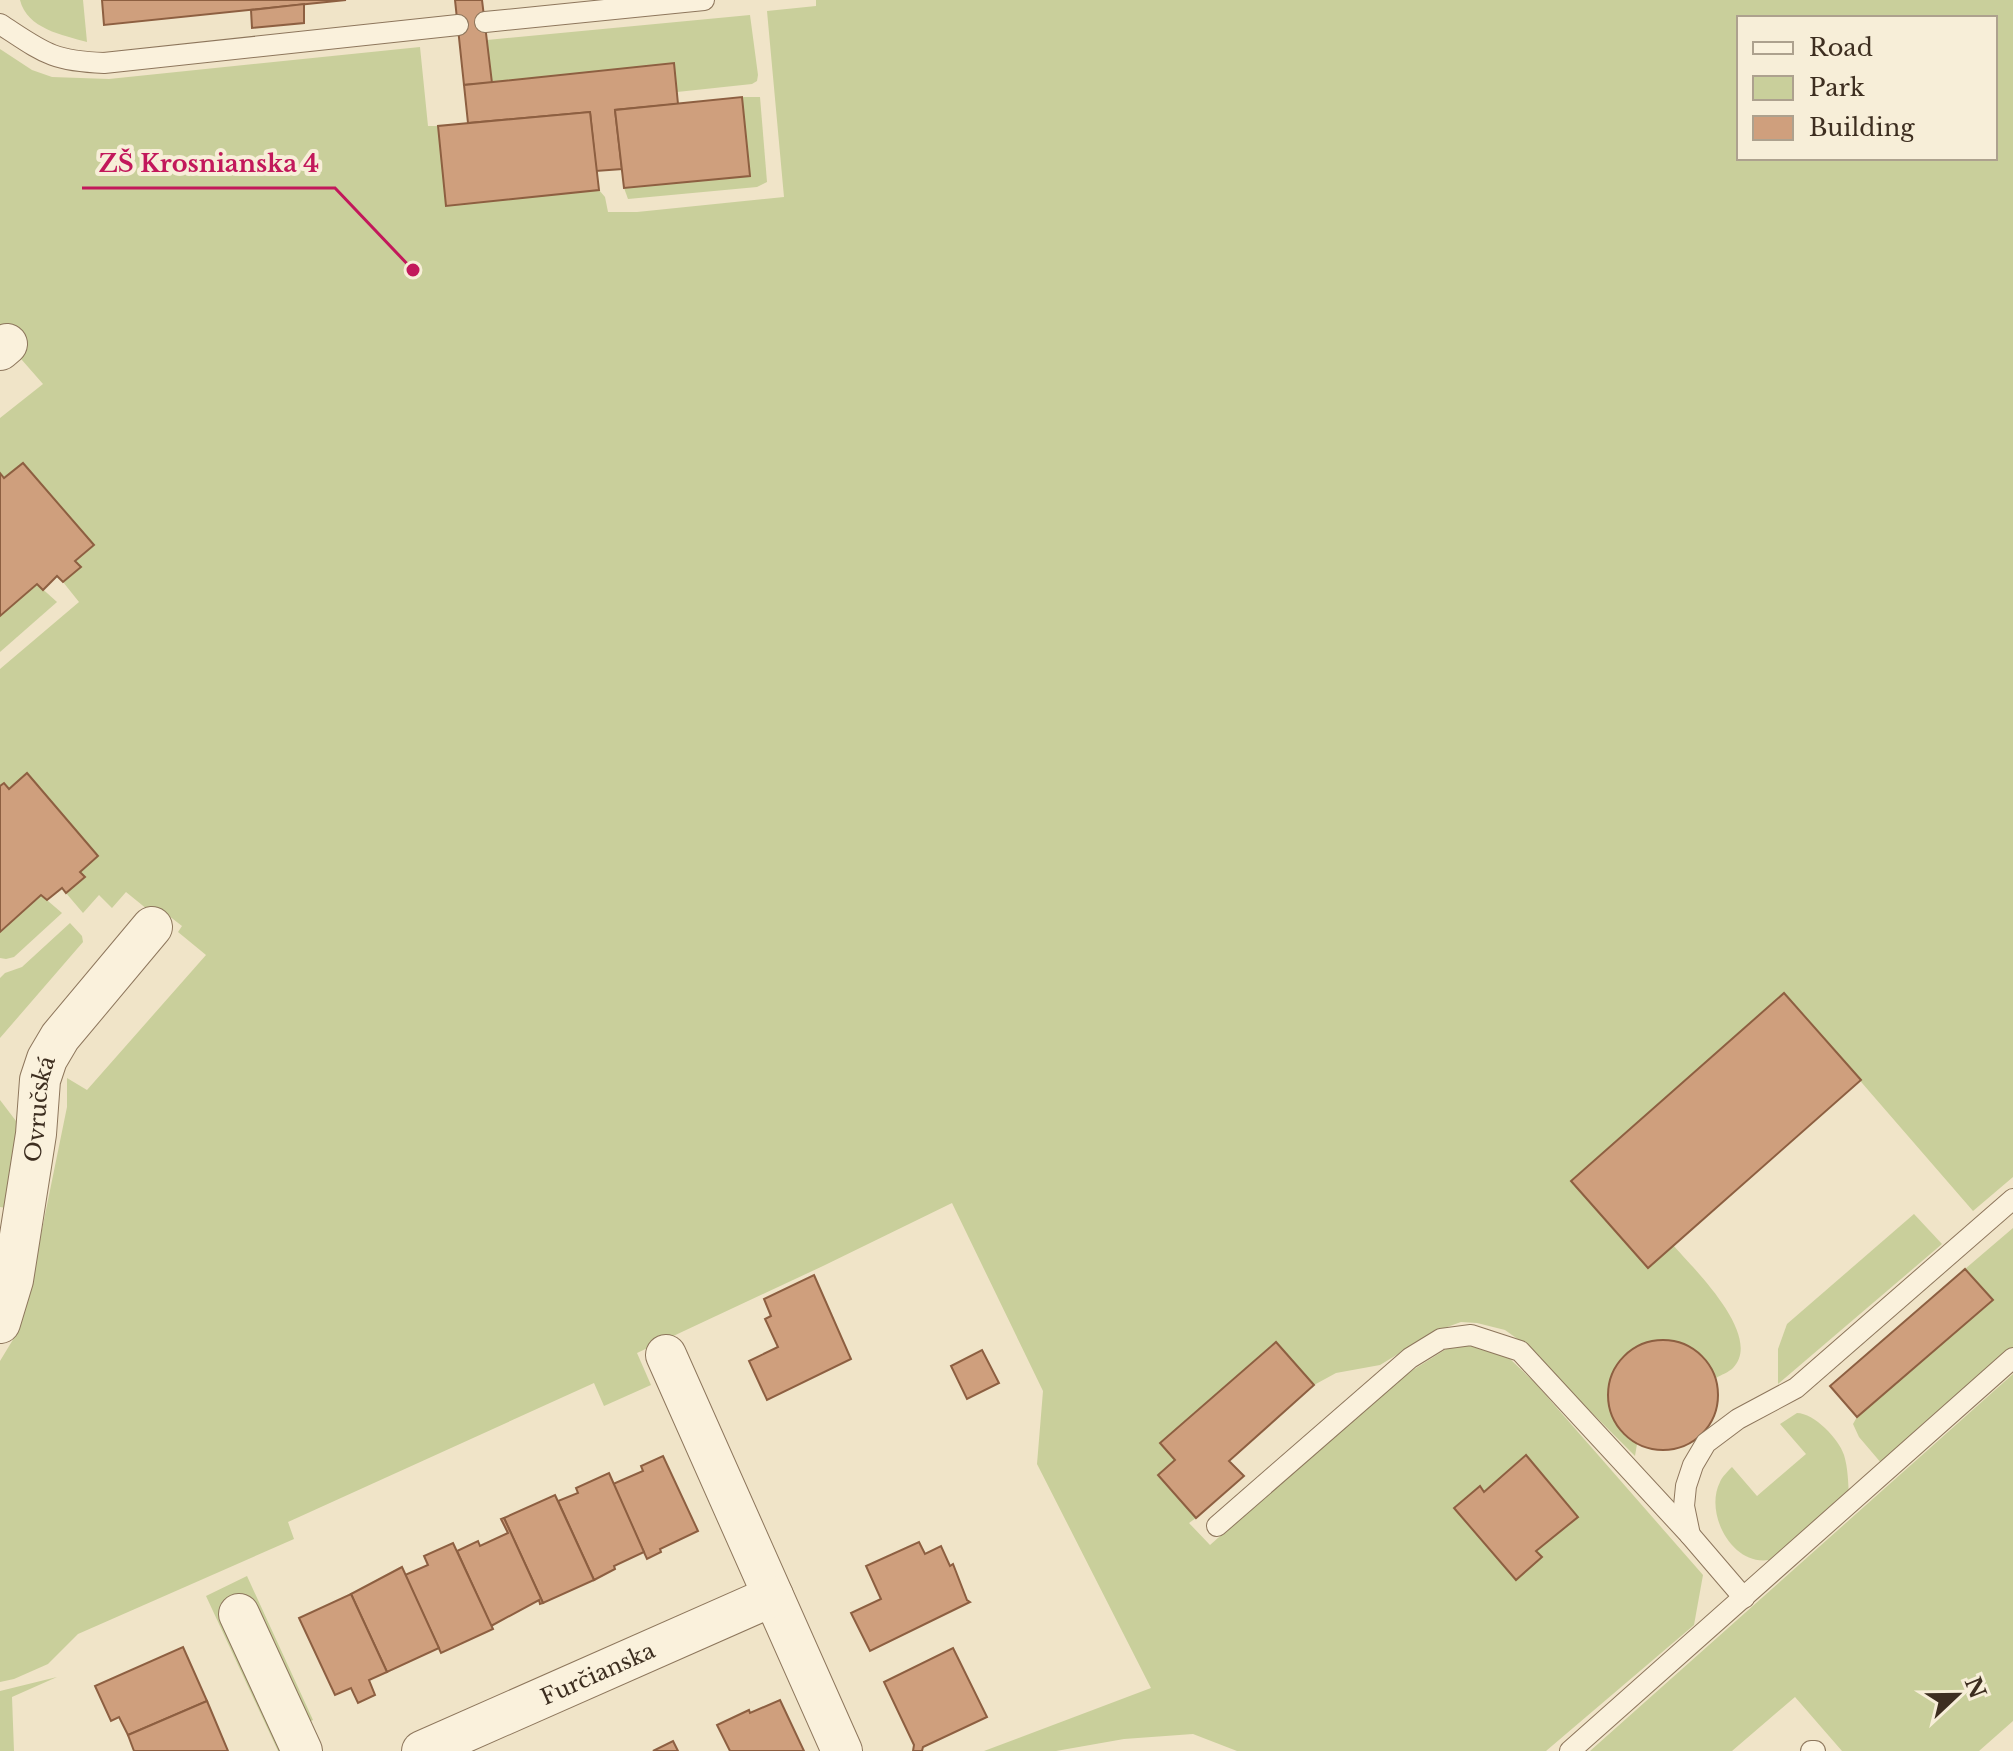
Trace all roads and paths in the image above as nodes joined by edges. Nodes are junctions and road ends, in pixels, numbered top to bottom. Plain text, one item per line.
1 (704, 0) edge
2 (485, 22) dead end
3 (0, 24) edge
4 (458, 25) dead end
5 (152, 927) dead end
6 (2013, 1199) edge
7 (0, 1323) edge
8 (666, 1355) dead end
9 (2013, 1358) edge
10 (1217, 1526) dead end
11 (1690, 1535) junction
12 (773, 1596) junction
13 (1744, 1598) junction
14 (239, 1614) dead end
15 (302, 1751) edge
16 (422, 1751) edge
17 (842, 1751) edge
18 (1570, 1751) edge

1 - 2 lane
3 - 4 lane
5 - 7 street, Ovručská
6 - 11 lane
8 - 12 street
9 - 13 lane
10 - 11 lane
11 - 13 lane
12 - 16 street, Furčianska
12 - 17 street
13 - 18 lane
14 - 15 street

